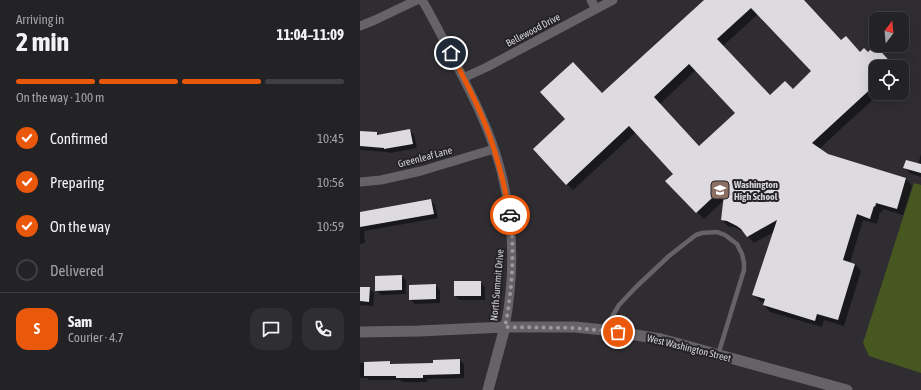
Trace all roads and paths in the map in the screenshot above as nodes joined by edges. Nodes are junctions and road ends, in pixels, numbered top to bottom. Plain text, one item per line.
1 (417, 0) edge
2 (422, 0) edge
3 (591, 0) edge
4 (613, 0) edge
5 (596, 9) junction
6 (360, 26) edge
7 (463, 78) junction
8 (494, 149) junction
9 (360, 182) edge
10 (505, 327) junction
11 (604, 330) junction
12 (360, 332) edge
13 (718, 355) junction
14 (488, 390) edge
15 (847, 390) edge

1 - 6 street
2 - 7 street, North Summit Drive
3 - 5 street
4 - 5 street, Bellewood Drive
5 - 7 street, Bellewood Drive
7 - 8 street, North Summit Drive
8 - 9 street, Greenleaf Lane
8 - 10 street, North Summit Drive
10 - 11 street, West Washington Street
10 - 12 street, West Washington Street
10 - 14 street
11 - 13 street, West Washington Street
11 - 13 lane
13 - 15 street, West Washington Street

